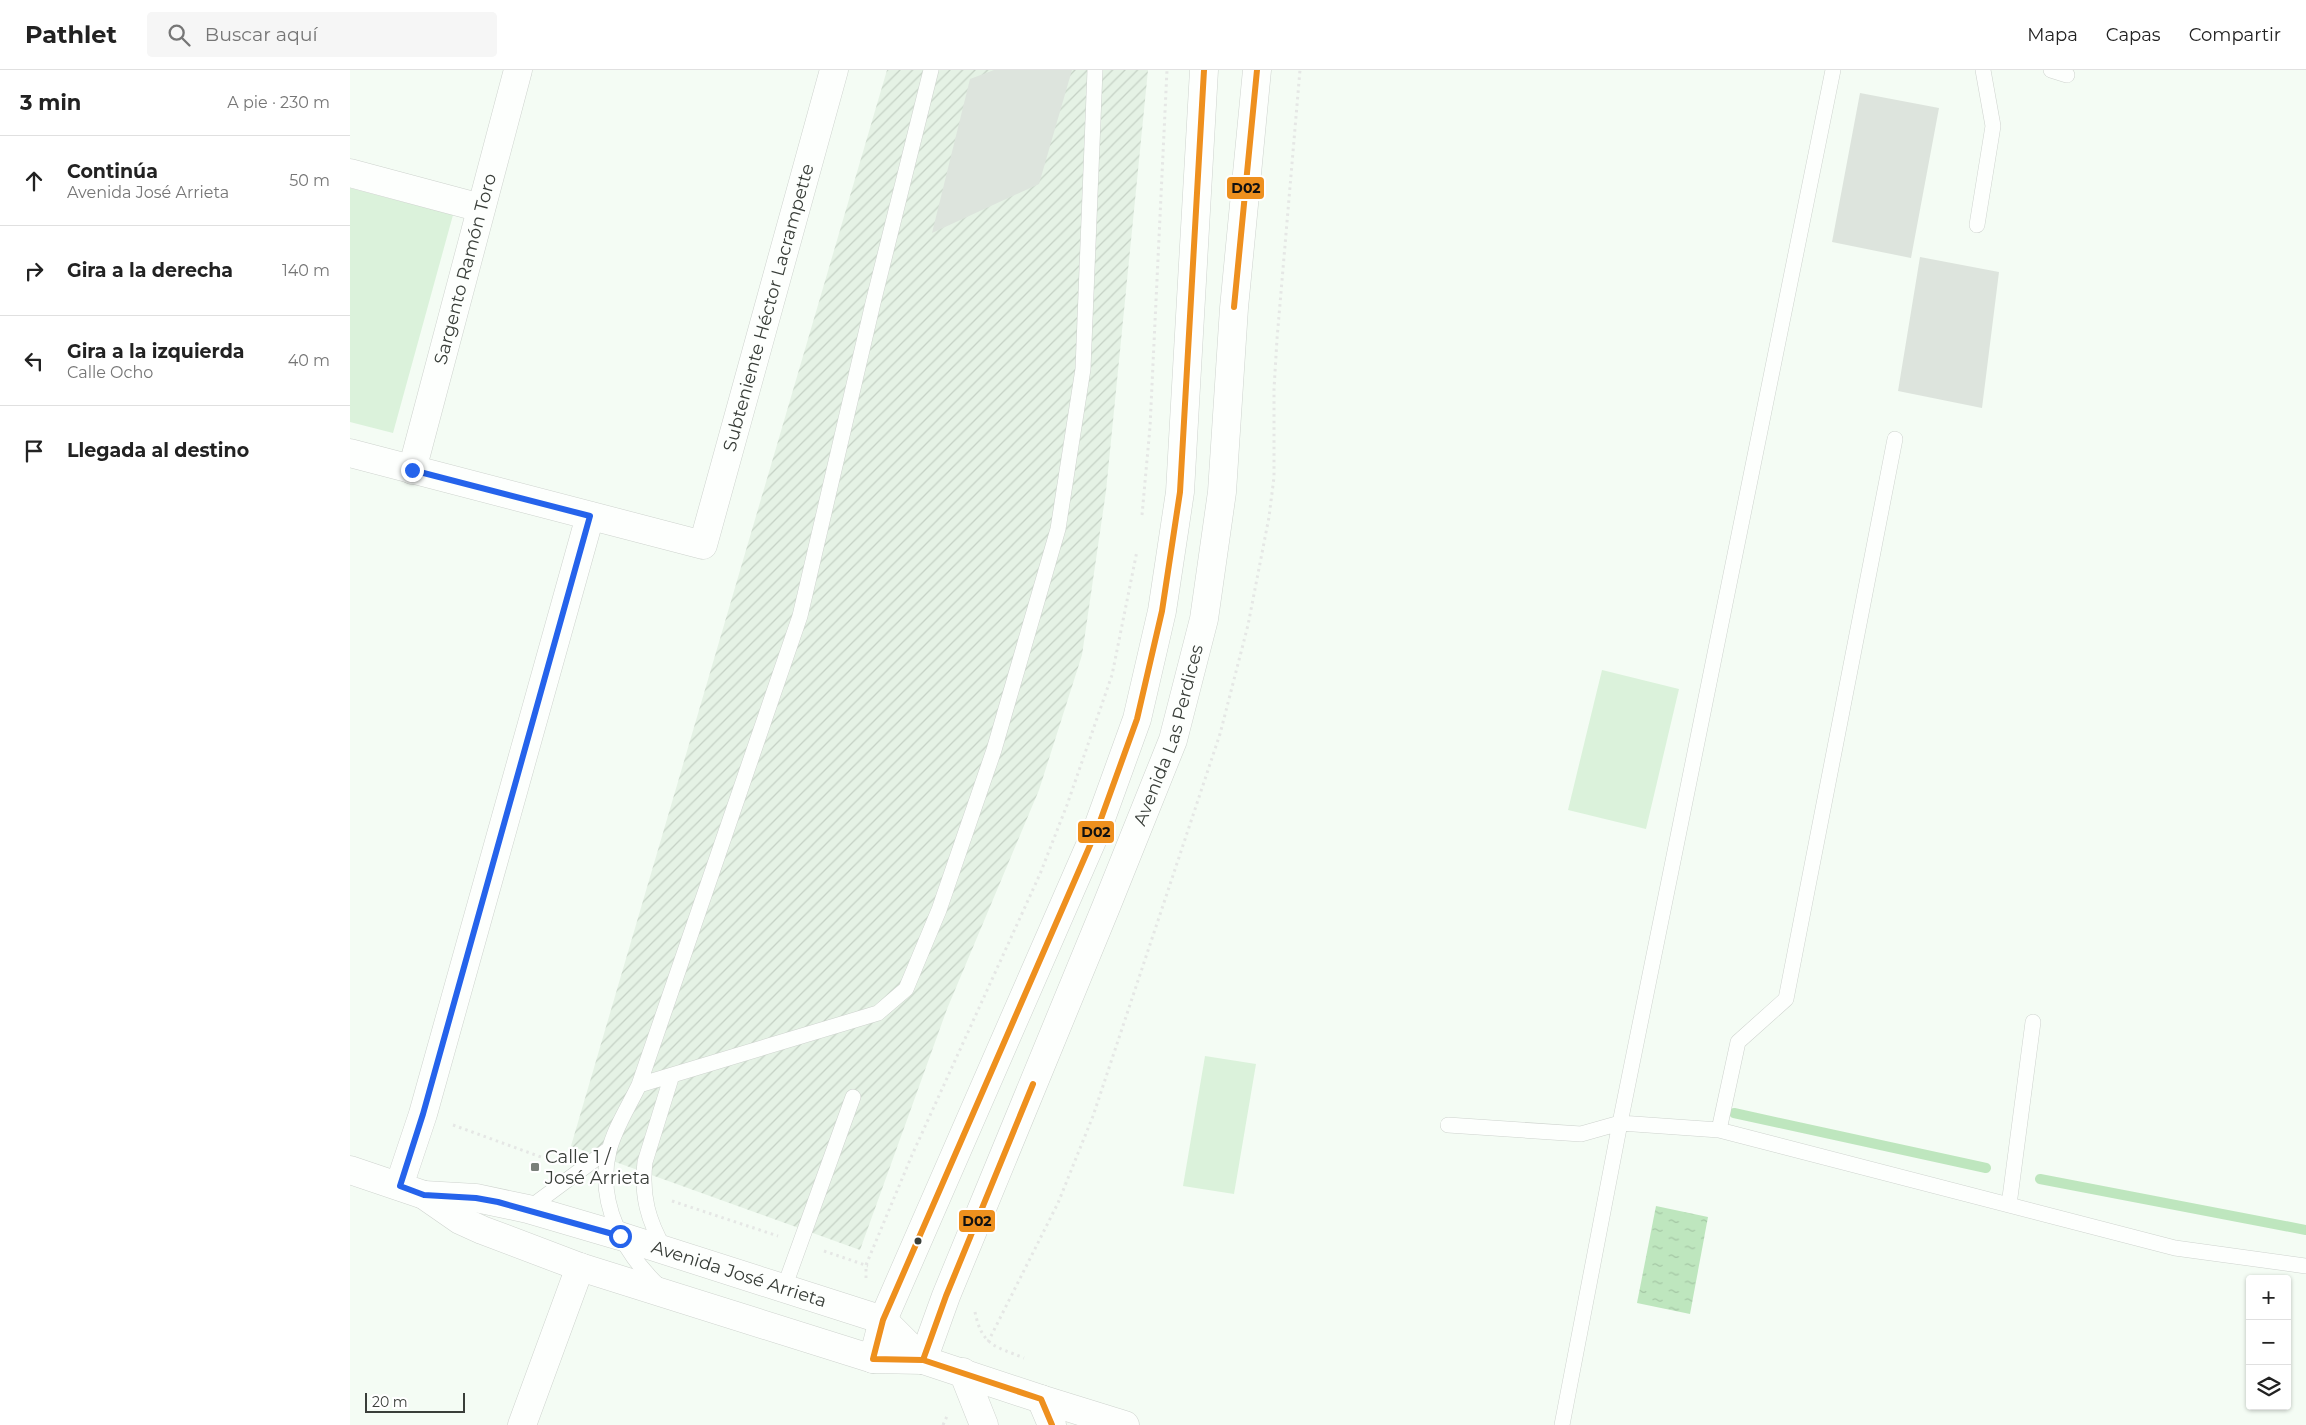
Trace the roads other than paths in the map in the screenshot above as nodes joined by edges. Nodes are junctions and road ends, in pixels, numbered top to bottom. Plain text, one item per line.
1 (518, 70) edge
2 (834, 70) edge
3 (931, 70) edge
4 (1095, 70) edge
5 (1204, 70) edge
6 (1257, 70) edge
7 (1833, 70) edge
8 (1983, 70) edge
9 (2051, 70) edge
10 (2067, 75) dead end
11 (350, 173) edge
12 (481, 208) junction
13 (1977, 225) dead end
14 (1895, 439) dead end
15 (350, 453) edge
16 (412, 470) junction
17 (590, 516) junction
18 (2033, 1022) dead end
19 (672, 1075) junction
20 (638, 1085) junction
21 (854, 1097) dead end
22 (1620, 1123) junction
23 (1448, 1125) dead end
24 (1719, 1130) junction
25 (609, 1149) junction
26 (350, 1170) edge
27 (412, 1191) junction
28 (2009, 1205) junction
29 (528, 1209) junction
30 (620, 1236) junction
31 (665, 1250) junction
32 (2306, 1266) edge
33 (580, 1267) junction
34 (784, 1288) junction
35 (672, 1298) junction
36 (873, 1317) junction
37 (872, 1359) junction
38 (923, 1360) junction
39 (963, 1372) junction
40 (1041, 1398) junction
41 (522, 1425) edge
42 (984, 1425) edge
43 (1052, 1425) edge
44 (1124, 1425) edge
45 (1562, 1425) edge

1 - 12 main road, Sargento Ramón Toro
2 - 17 main road, Subteniente Héctor Lacrampette
3 - 20 lane
4 - 19 lane
5 - 36 main road, Avenida Las Perdices
6 - 38 main road, Avenida Las Perdices
7 - 22 lane
8 - 13 lane
9 - 10 lane
11 - 12 main road
12 - 16 main road, Sargento Ramón Toro
14 - 24 lane
15 - 16 main road
16 - 17 main road
17 - 27 main road
18 - 28 lane
19 - 20 lane
19 - 31 lane
20 - 25 lane
21 - 34 lane
22 - 23 lane
22 - 24 lane
22 - 45 lane
24 - 28 lane
25 - 29 lane
25 - 30 lane
26 - 27 main road, Avenida José Arrieta
27 - 29 main road, Avenida José Arrieta
27 - 33 main road, Avenida José Arrieta
28 - 32 lane
29 - 30 main road, Avenida José Arrieta
30 - 31 main road, Avenida José Arrieta
30 - 35 lane
31 - 34 main road, Avenida José Arrieta
33 - 35 main road, Avenida José Arrieta
33 - 41 main road
34 - 36 main road, Avenida José Arrieta
35 - 37 main road, Avenida José Arrieta
36 - 37 main road, Avenida Las Perdices
36 - 38 main road, Avenida José Arrieta
37 - 38 main road, Avenida José Arrieta
38 - 39 main road, Avenida José Arrieta
39 - 40 main road, Avenida José Arrieta
39 - 42 main road
40 - 43 main road
40 - 44 main road, Avenida José Arrieta

